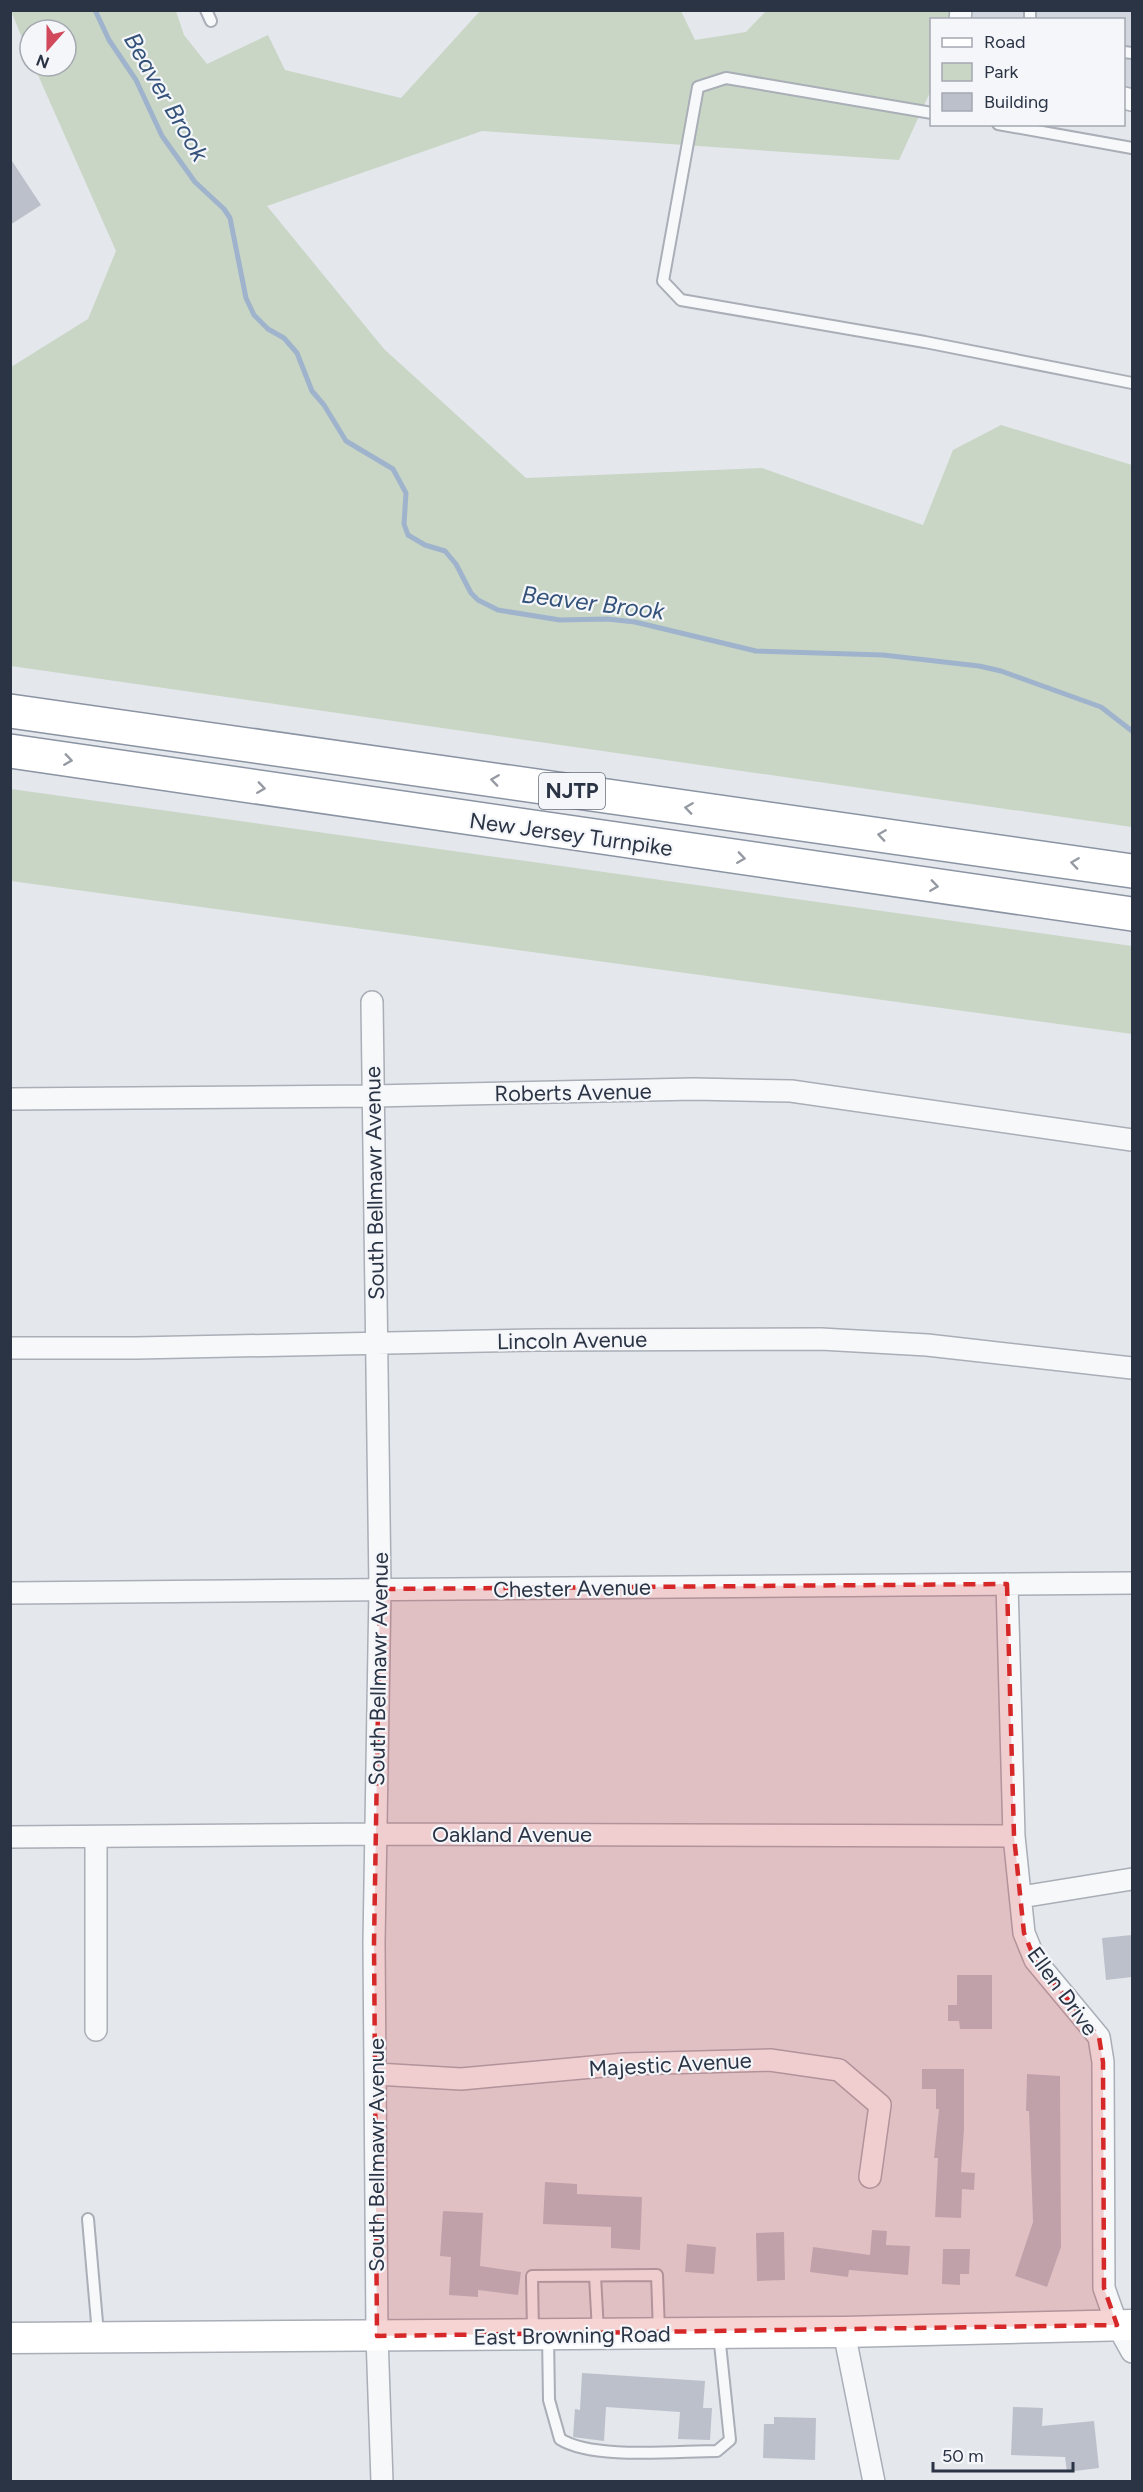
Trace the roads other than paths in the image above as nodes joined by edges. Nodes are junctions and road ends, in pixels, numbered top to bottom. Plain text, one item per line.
1 (206, 10) edge
2 (211, 21) dead end
3 (930, 113) edge
4 (1009, 126) edge
5 (1132, 148) edge
6 (1132, 383) edge
7 (10, 711) edge
8 (10, 751) edge
9 (1132, 871) edge
10 (1132, 914) edge
11 (372, 1002) dead end
12 (373, 1096) junction
13 (10, 1099) edge
14 (1132, 1140) edge
15 (376, 1344) junction
16 (10, 1348) edge
17 (1132, 1368) edge
18 (1008, 1584) junction
19 (1132, 1584) edge
20 (380, 1589) junction
21 (10, 1593) edge
22 (376, 1834) junction
23 (1014, 1836) junction
24 (96, 1837) junction
25 (10, 1838) edge
26 (1132, 1879) edge
27 (1021, 1897) junction
28 (96, 2030) dead end
29 (376, 2074) junction
30 (870, 2176) dead end
31 (88, 2219) dead end
32 (596, 2276) junction
33 (1125, 2325) edge
34 (844, 2332) junction
35 (719, 2333) junction
36 (598, 2334) junction
37 (659, 2334) junction
38 (540, 2335) junction
39 (377, 2336) junction
40 (10, 2338) edge
41 (98, 2338) junction
42 (1132, 2352) edge
43 (382, 2481) edge
44 (874, 2481) edge

1 - 2 lane
3 - 6 lane
4 - 5 lane
9 -> 7 highway, New Jersey Turnpike / NJTP
8 -> 10 highway, New Jersey Turnpike / NJTP
11 - 12 street, South Bellmawr Avenue
12 - 13 street, Roberts Avenue
12 - 14 street, Roberts Avenue
12 - 15 street, South Bellmawr Avenue
15 - 16 street, Lincoln Avenue
15 - 17 street, Lincoln Avenue
15 - 20 street, South Bellmawr Avenue
18 - 19 street, Chester Avenue
18 - 20 street, Chester Avenue
18 - 23 street, Ellen Drive
20 - 21 street, Chester Avenue
20 - 22 street, South Bellmawr Avenue
22 - 23 street, Oakland Avenue
22 - 24 street, Oakland Avenue
22 - 29 street, South Bellmawr Avenue
23 - 27 street, Ellen Drive
24 - 25 street, Oakland Avenue
24 - 28 street
26 - 27 street
27 - 33 street, Ellen Drive
29 - 30 street, Majestic Avenue
29 - 39 street, South Bellmawr Avenue
31 - 41 lane
32 - 36 lane
32 - 37 lane
32 - 38 lane
33 - 34 main road, East Browning Road
33 - 42 street, Ellen Drive
34 - 35 main road, East Browning Road
34 - 44 street
35 - 37 main road, East Browning Road
35 - 38 lane
36 - 37 main road, East Browning Road
36 - 38 main road, East Browning Road
38 - 39 main road, East Browning Road
39 - 41 main road, East Browning Road
39 - 43 street, South Bellmawr Avenue
40 - 41 main road, East Browning Road

